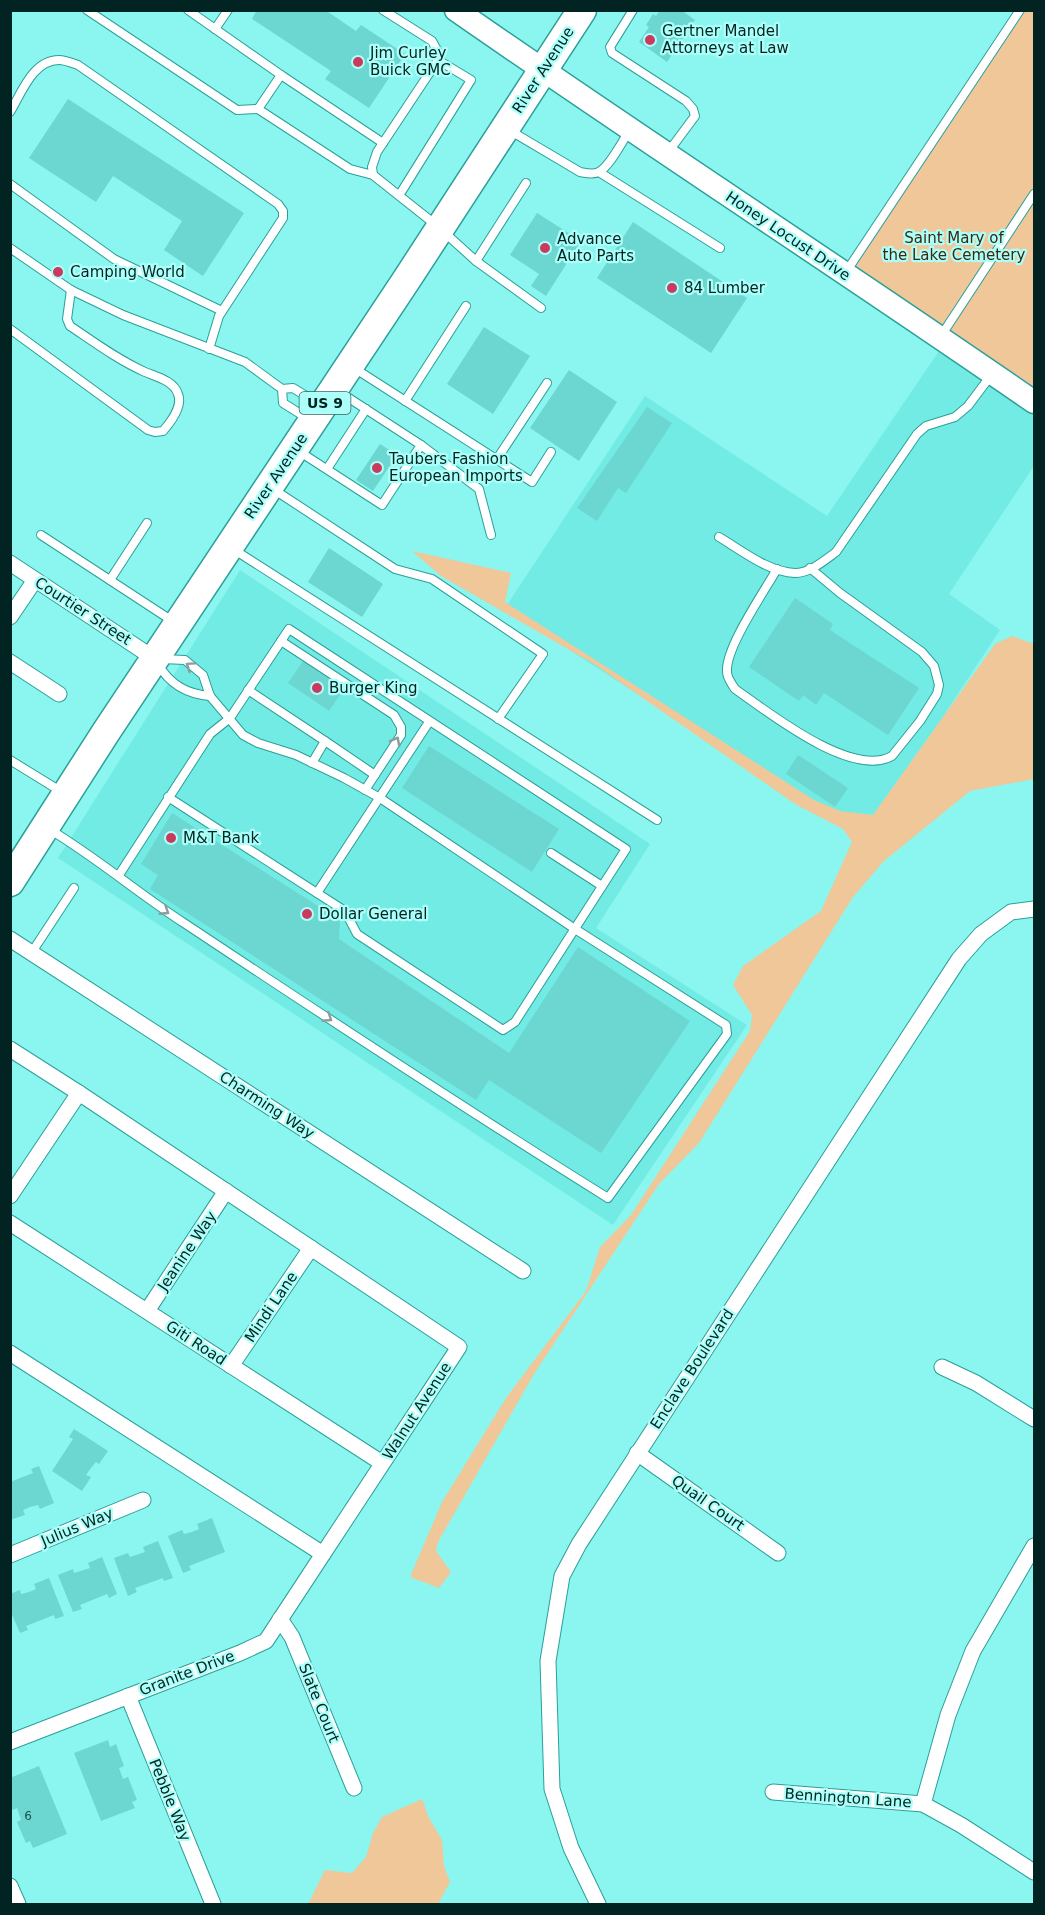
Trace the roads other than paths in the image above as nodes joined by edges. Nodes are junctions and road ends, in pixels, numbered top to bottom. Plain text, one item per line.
1 (87, 10) edge
2 (188, 10) edge
3 (228, 10) edge
4 (383, 10) edge
5 (456, 10) edge
6 (582, 10) edge
7 (633, 10) edge
8 (1020, 10) edge
9 (216, 29) junction
10 (438, 60) junction
11 (542, 70) junction
12 (281, 75) junction
13 (258, 109) junction
14 (10, 111) edge
15 (505, 127) junction
16 (630, 130) junction
17 (383, 143) junction
18 (666, 155) junction
19 (599, 172) junction
20 (373, 174) junction
21 (526, 183) dead end
22 (10, 184) edge
23 (400, 194) junction
24 (1035, 194) edge
25 (440, 229) junction
26 (10, 248) edge
27 (720, 248) dead end
28 (476, 261) junction
29 (845, 274) junction
30 (71, 290) junction
31 (466, 306) dead end
32 (541, 308) dead end
33 (222, 311) junction
34 (10, 329) edge
35 (940, 338) junction
36 (209, 349) junction
37 (350, 365) junction
38 (993, 373) junction
39 (547, 383) dead end
40 (282, 390) junction
41 (405, 401) junction
42 (1035, 402) edge
43 (323, 405) junction
44 (366, 409) junction
45 (421, 445) junction
46 (295, 448) junction
47 (551, 452) dead end
48 (497, 459) junction
49 (327, 469) junction
50 (269, 487) junction
51 (147, 523) dead end
52 (41, 535) dead end
53 (492, 535) dead end
54 (719, 537) dead end
55 (229, 547) junction
56 (10, 563) edge
57 (810, 568) junction
58 (777, 569) junction
59 (35, 580) junction
60 (110, 580) junction
61 (10, 617) edge
62 (177, 625) junction
63 (281, 641) junction
64 (155, 659) junction
65 (10, 662) edge
66 (248, 690) junction
67 (59, 694) dead end
68 (210, 696) junction
69 (230, 718) junction
70 (498, 719) junction
71 (429, 722) junction
72 (325, 741) junction
73 (10, 760) edge
74 (312, 763) junction
75 (375, 775) junction
76 (365, 789) junction
77 (66, 795) junction
78 (168, 797) junction
79 (380, 798) junction
80 (657, 820) dead end
81 (45, 827) junction
82 (551, 853) dead end
83 (119, 875) junction
84 (10, 882) edge
85 (602, 886) junction
86 (74, 888) dead end
87 (317, 893) junction
88 (1035, 909) edge
89 (574, 929) junction
90 (10, 939) edge
91 (32, 952) junction
92 (10, 1049) edge
93 (78, 1093) junction
94 (226, 1191) junction
95 (10, 1196) edge
96 (10, 1223) edge
97 (311, 1248) junction
98 (523, 1272) dead end
99 (147, 1311) junction
100 (10, 1353) edge
101 (231, 1366) junction
102 (942, 1367) dead end
103 (1035, 1419) edge
104 (638, 1454) junction
105 (382, 1463) junction
106 (143, 1500) dead end
107 (1035, 1546) edge
108 (778, 1553) dead end
109 (323, 1554) junction
110 (10, 1555) edge
111 (280, 1619) junction
112 (128, 1696) junction
113 (10, 1742) edge
114 (354, 1788) dead end
115 (773, 1792) dead end
116 (923, 1804) junction
117 (1035, 1872) edge
118 (10, 1886) edge
119 (18, 1905) edge
120 (213, 1905) edge
121 (598, 1905) edge

1 - 13 lane
2 - 9 lane
3 - 9 lane
4 - 10 lane
5 - 11 street, Honey Locust Drive
6 - 11 highway, River Avenue / US 9
7 - 18 lane
8 - 29 lane
9 - 12 lane
10 - 17 lane
10 - 23 lane
11 - 15 highway, River Avenue / US 9
11 - 16 street, Honey Locust Drive
12 - 13 lane
12 - 17 lane
13 - 20 lane
14 - 33 lane
15 - 19 lane
15 - 25 highway, River Avenue / US 9
16 - 18 street, Honey Locust Drive
16 - 19 lane
17 - 20 lane
18 - 29 street, Honey Locust Drive
19 - 27 lane
20 - 23 lane
21 - 28 lane
22 - 33 lane
23 - 25 lane
24 - 35 lane
25 - 28 lane
25 - 37 highway, River Avenue / US 9
26 - 30 lane
28 - 32 lane
29 - 35 street, Honey Locust Drive
30 - 34 lane
30 - 36 lane
31 - 41 lane
33 - 36 lane
35 - 38 street, Honey Locust Drive
36 - 40 lane
37 - 41 lane
37 - 43 highway, River Avenue / US 9
38 - 42 street, Honey Locust Drive
38 - 57 lane
39 - 48 lane
40 - 43 lane
40 - 43 lane
41 - 48 lane
43 - 44 lane
43 - 46 highway, River Avenue / US 9
44 - 45 lane
44 - 49 lane
45 - 49 lane
45 - 53 lane
46 - 49 lane
46 - 50 highway, River Avenue / US 9
47 - 48 lane
50 - 55 highway, River Avenue / US 9
50 - 70 lane
51 - 60 lane
52 - 60 lane
54 - 58 lane
55 - 62 highway, River Avenue / US 9
55 - 70 lane
56 - 59 street, Courtier Street
57 - 58 lane
57 - 58 lane
59 - 61 street
59 - 64 street, Courtier Street
60 - 62 lane
62 - 64 highway, River Avenue / US 9
63 - 66 lane
63 - 71 lane
75 -> 63 lane
64 - 68 lane
68 -> 64 lane
64 - 77 highway, River Avenue / US 9
65 - 67 street
66 - 69 lane
66 - 72 lane
68 - 69 lane
69 - 74 lane
69 - 78 lane
70 - 80 lane
71 - 79 lane
71 - 85 lane
72 - 74 lane
72 - 75 lane
73 - 77 lane
74 - 76 lane
75 - 76 lane
76 - 79 lane
77 - 81 highway, River Avenue / US 9
78 - 83 lane
78 - 87 lane
79 - 87 lane
79 - 89 lane
81 - 83 lane
81 - 84 highway, River Avenue / US 9
82 - 85 lane
83 -> 89 lane
85 - 89 lane
86 - 91 lane
87 - 89 lane
88 - 104 street, Enclave Boulevard
90 - 91 street, Charming Way
91 - 98 street, Charming Way
92 - 93 street, Walnut Avenue
93 - 94 street, Walnut Avenue
93 - 95 street
94 - 97 street, Walnut Avenue
94 - 99 street, Jeanine Way
96 - 99 street, Giti Road
97 - 101 street, Mindi Lane
97 - 105 street, Walnut Avenue
99 - 101 street, Giti Road
100 - 109 street
101 - 105 street, Giti Road
102 - 103 street
104 - 108 street, Quail Court
104 - 121 street, Enclave Boulevard
105 - 109 street, Walnut Avenue
106 - 110 street, Julius Way
107 - 116 street, Bennington Lane
109 - 111 street, Granite Drive
111 - 112 street, Granite Drive
111 - 114 street, Slate Court
112 - 113 street, Granite Drive
112 - 120 street, Pebble Way
115 - 116 street, Bennington Lane
116 - 117 street, Bennington Lane
118 - 119 street

